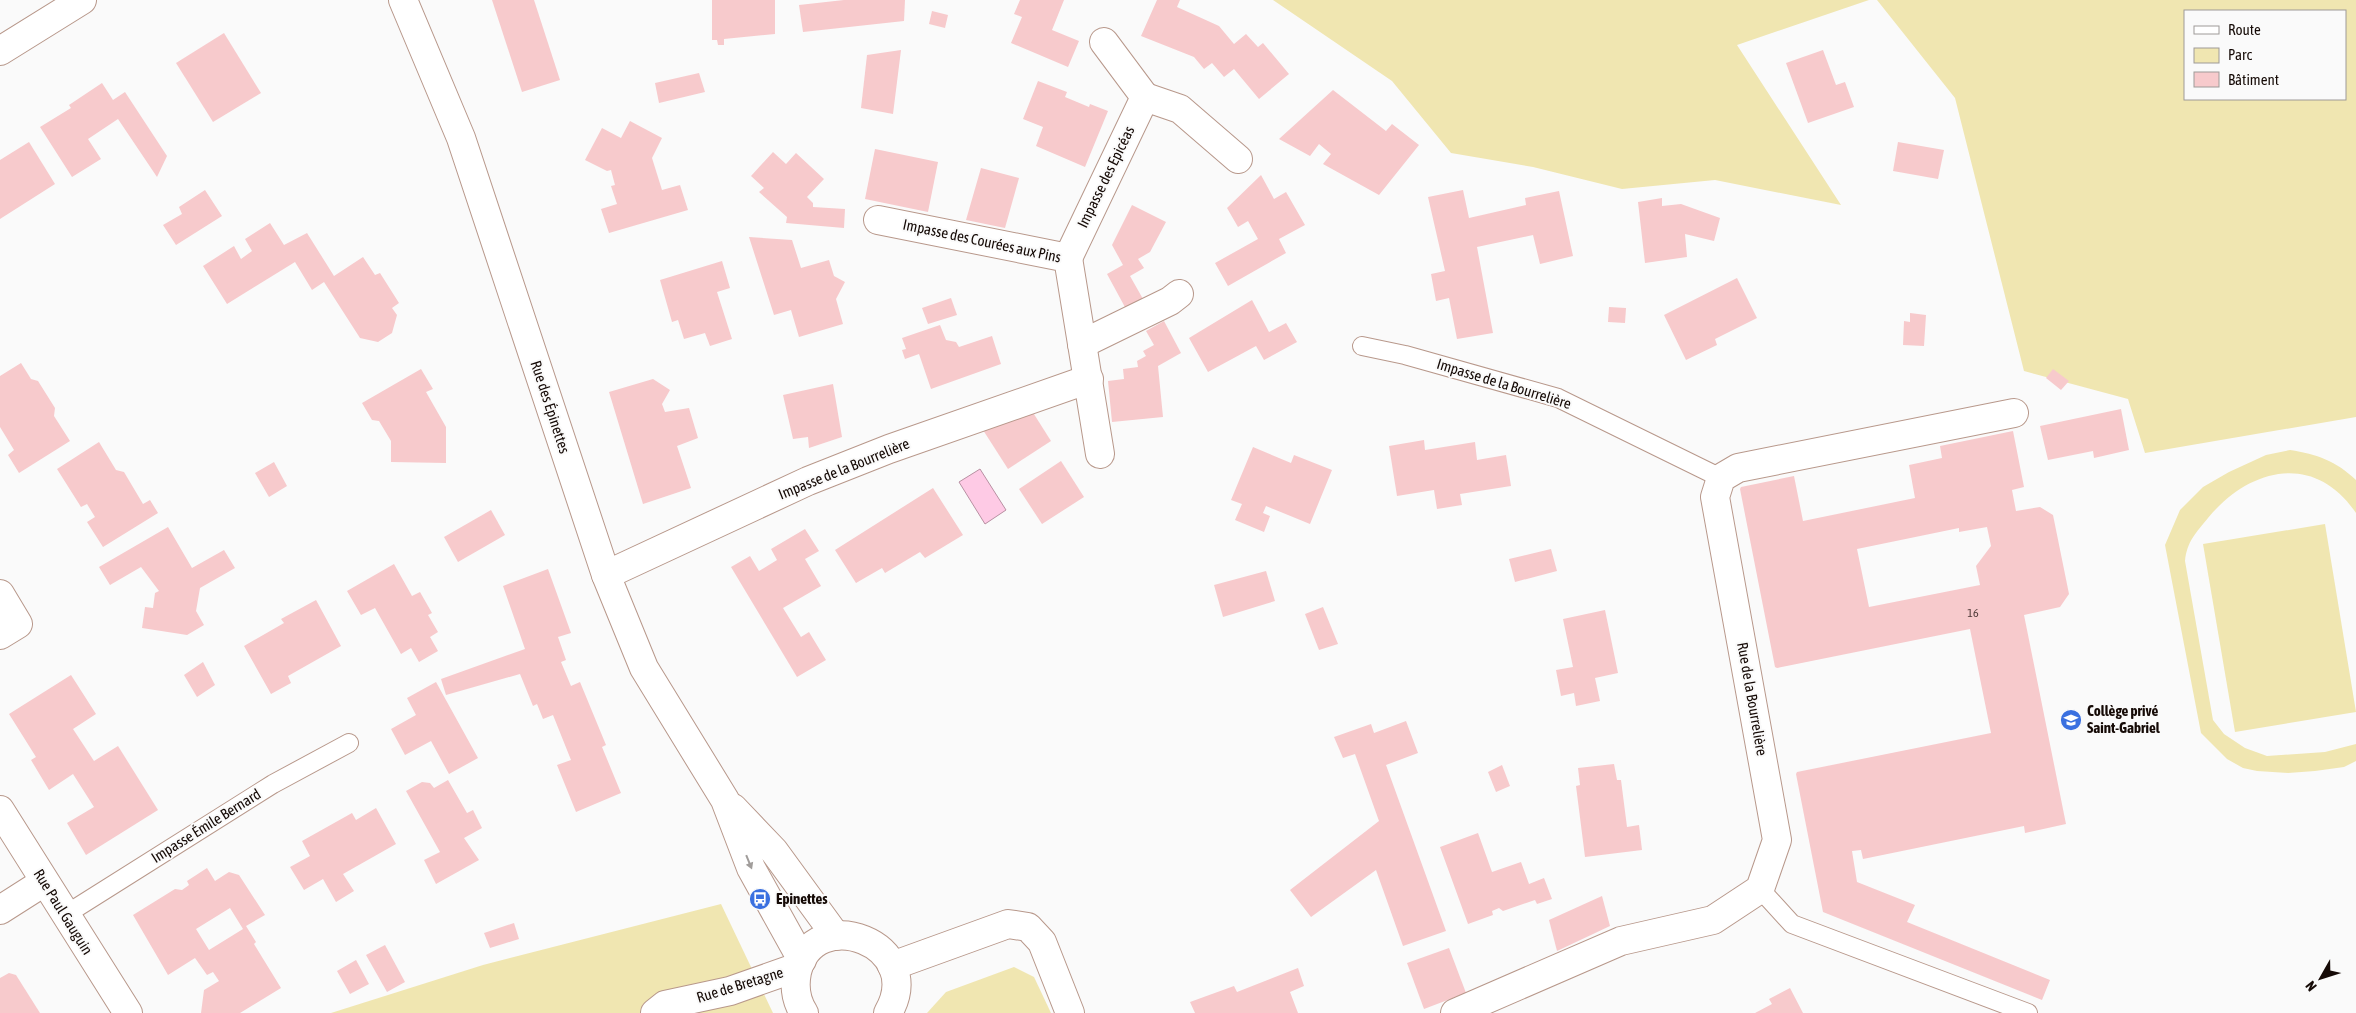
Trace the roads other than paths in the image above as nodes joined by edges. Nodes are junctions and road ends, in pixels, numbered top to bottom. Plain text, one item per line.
1 (82, 0) edge
2 (402, 0) edge
3 (1104, 42) dead end
4 (0, 51) edge
5 (1145, 97) junction
6 (1238, 160) dead end
7 (878, 220) dead end
8 (1068, 258) junction
9 (1179, 294) dead end
10 (1082, 344) junction
11 (1362, 346) dead end
12 (1089, 379) junction
13 (2014, 413) dead end
14 (1100, 454) dead end
15 (1721, 478) junction
16 (606, 575) junction
17 (0, 594) edge
18 (0, 635) edge
19 (349, 743) dead end
20 (725, 800) junction
21 (0, 810) edge
22 (44, 882) junction
23 (1760, 889) junction
24 (0, 910) edge
25 (65, 915) junction
26 (836, 936) junction
27 (800, 964) junction
28 (892, 966) junction
29 (889, 1012) edge
30 (1463, 1012) edge
31 (128, 1013) edge
32 (655, 1013) edge
33 (804, 1013) edge
34 (1070, 1013) edge
35 (2028, 1013) edge

1 - 4 street
2 - 16 street, Rue des Épinettes
3 - 5 street
5 - 6 street
5 - 8 street, Impasse des Epicéas
7 - 8 street, Impasse des Courées aux Pins
8 - 10 street, Impasse des Courées aux Pins
9 - 10 street
10 - 12 street, Impasse des Courées aux Pins
11 - 15 lane, Impasse de la Bourrelière
12 - 14 street, Impasse des Courées aux Pins
12 - 16 street, Impasse de la Bourrelière
13 - 15 street
15 - 23 street, Rue de la Bourrelière
16 - 20 street, Rue des Épinettes
17 - 18 street
19 - 25 lane, Impasse Émile Bernard
20 - 26 street, Rue des Épinettes
20 -> 27 street, Rue des Épinettes
21 - 22 street, Rue Paul Gauguin
22 - 24 street
22 - 25 street, Rue Paul Gauguin
23 - 30 street
23 - 35 lane
25 - 31 street, Rue Paul Gauguin
26 - 27 street
26 - 28 street
27 - 32 street, Rue de Bretagne
27 - 33 street
28 - 29 street
28 - 34 street

